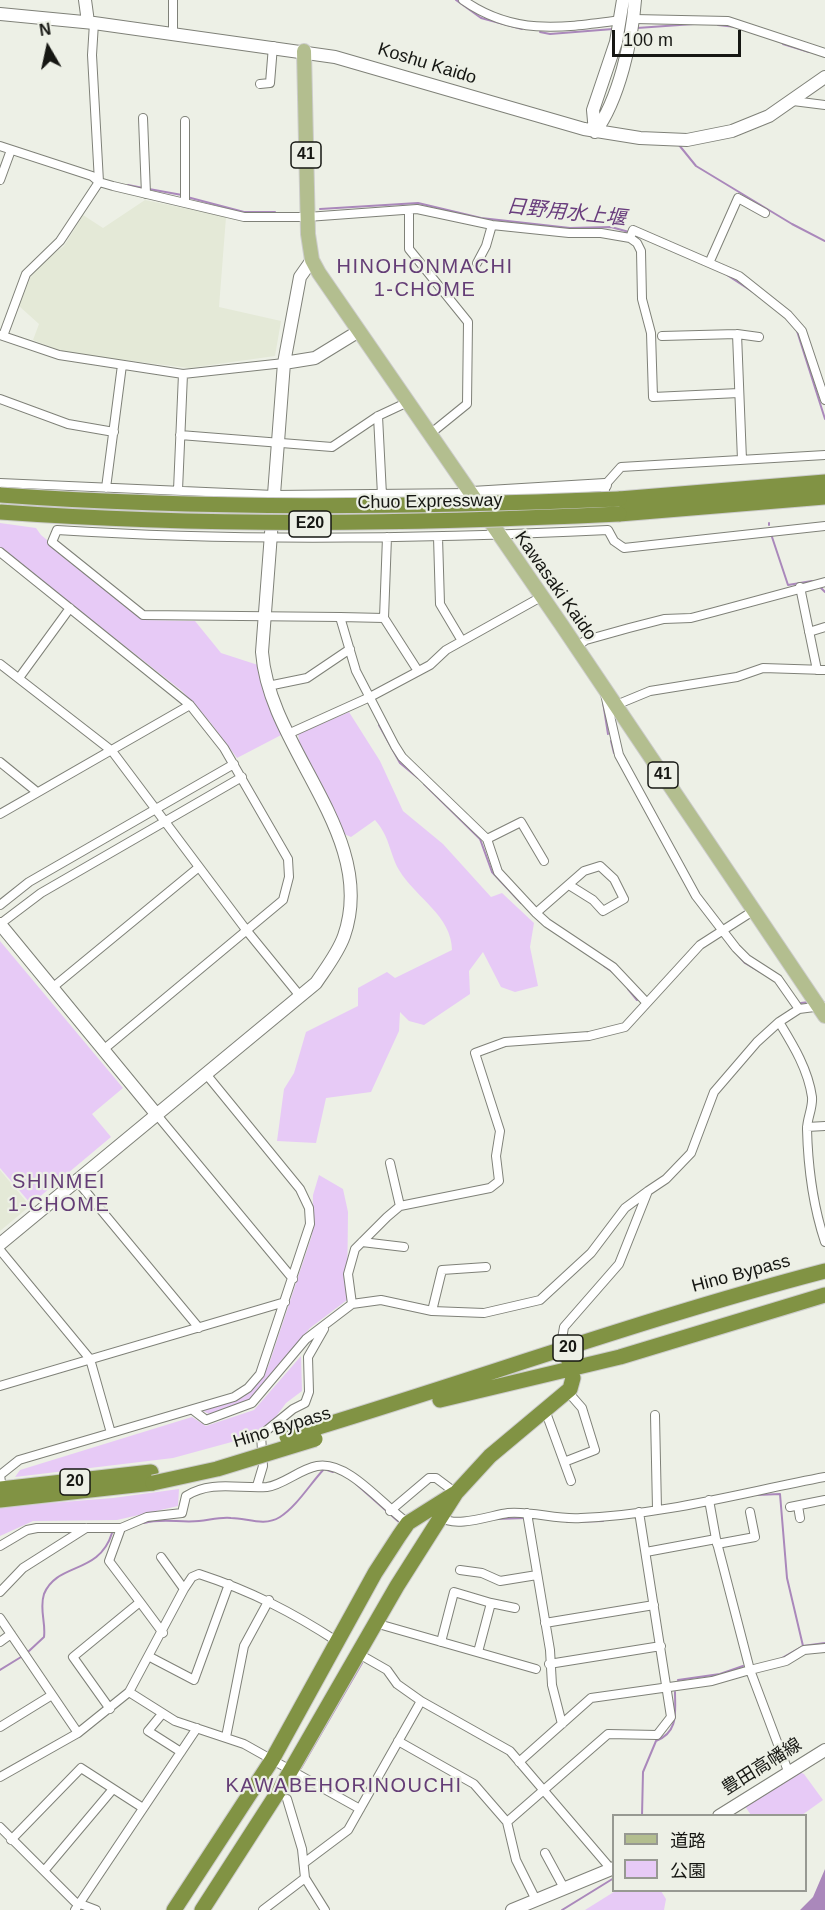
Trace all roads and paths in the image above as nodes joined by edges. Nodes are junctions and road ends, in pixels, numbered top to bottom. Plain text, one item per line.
1 (85, 0) edge
2 (173, 0) edge
3 (463, 0) edge
4 (623, 0) edge
5 (635, 0) edge
6 (0, 14) edge
7 (627, 20) junction
8 (91, 23) junction
9 (173, 34) junction
10 (273, 46) junction
11 (304, 51) junction
12 (825, 53) edge
13 (825, 77) edge
14 (260, 84) dead end
15 (793, 101) junction
16 (825, 105) edge
17 (143, 118) dead end
18 (185, 121) dead end
19 (595, 132) junction
20 (0, 146) edge
21 (11, 150) junction
22 (0, 180) edge
23 (99, 182) junction
24 (146, 190) junction
25 (185, 199) junction
26 (409, 210) junction
27 (765, 213) dead end
28 (307, 217) junction
29 (492, 225) junction
30 (631, 235) junction
31 (312, 260) junction
32 (710, 261) junction
33 (477, 262) dead end
34 (359, 331) junction
35 (738, 334) junction
36 (2, 335) edge
37 (662, 336) dead end
38 (759, 338) dead end
39 (284, 363) junction
40 (122, 365) junction
41 (183, 374) junction
42 (739, 393) junction
43 (0, 399) edge
44 (825, 400) edge
45 (408, 402) junction
46 (378, 416) junction
47 (114, 432) junction
48 (430, 434) junction
49 (180, 435) junction
50 (277, 441) junction
51 (825, 455) edge
52 (742, 460) junction
53 (825, 482) edge
54 (0, 483) edge
55 (605, 485) junction
56 (104, 489) junction
57 (178, 490) junction
58 (472, 493) junction
59 (0, 495) edge
60 (274, 495) junction
61 (382, 495) junction
62 (825, 497) edge
63 (619, 506) junction
64 (0, 512) edge
65 (825, 526) edge
66 (608, 530) junction
67 (104, 533) junction
68 (499, 535) junction
69 (387, 537) junction
70 (438, 537) junction
71 (271, 538) junction
72 (0, 552) edge
73 (825, 582) edge
74 (800, 587) junction
75 (541, 597) junction
76 (70, 608) junction
77 (263, 615) junction
78 (340, 617) junction
79 (384, 618) junction
80 (825, 627) edge
81 (809, 632) junction
82 (462, 641) junction
83 (576, 647) junction
84 (350, 649) junction
85 (0, 664) edge
86 (821, 670) edge
87 (418, 671) junction
88 (19, 678) junction
89 (268, 686) junction
90 (604, 689) junction
91 (370, 697) junction
92 (190, 705) junction
93 (616, 705) junction
94 (288, 734) junction
95 (112, 751) junction
96 (0, 762) edge
97 (234, 764) junction
98 (242, 777) junction
99 (37, 792) junction
100 (155, 809) junction
101 (0, 814) edge
102 (164, 822) junction
103 (487, 839) junction
104 (544, 861) dead end
105 (199, 867) junction
106 (568, 885) junction
107 (0, 905) edge
108 (753, 911) junction
109 (536, 913) junction
110 (0, 924) edge
111 (722, 929) junction
112 (247, 931) junction
113 (52, 988) junction
114 (300, 996) junction
115 (646, 1002) junction
116 (799, 1009) junction
117 (823, 1009) edge
118 (778, 1022) junction
119 (103, 1050) junction
120 (206, 1074) junction
121 (157, 1114) junction
122 (825, 1126) edge
123 (807, 1127) junction
124 (390, 1163) dead end
125 (77, 1180) junction
126 (648, 1191) junction
127 (400, 1206) junction
128 (362, 1242) junction
129 (825, 1242) edge
130 (0, 1244) edge
131 (404, 1247) dead end
132 (0, 1250) edge
133 (486, 1267) dead end
134 (825, 1271) edge
135 (293, 1279) junction
136 (825, 1295) edge
137 (285, 1302) junction
138 (352, 1304) junction
139 (432, 1311) junction
140 (327, 1323) junction
141 (199, 1328) junction
142 (566, 1349) junction
143 (90, 1359) junction
144 (571, 1368) junction
145 (0, 1386) edge
146 (568, 1392) junction
147 (193, 1410) junction
148 (545, 1410) junction
149 (655, 1415) dead end
150 (111, 1432) junction
151 (313, 1434) junction
152 (564, 1462) junction
153 (825, 1477) edge
154 (571, 1481) dead end
155 (257, 1486) junction
156 (1, 1493) edge
157 (456, 1493) junction
158 (709, 1500) junction
159 (825, 1500) edge
160 (657, 1509) junction
161 (390, 1511) junction
162 (639, 1512) junction
163 (750, 1512) dead end
164 (527, 1513) junction
165 (441, 1517) junction
166 (800, 1518) dead end
167 (408, 1523) junction
168 (87, 1528) junction
169 (121, 1528) junction
170 (716, 1542) junction
171 (0, 1546) edge
172 (646, 1552) junction
173 (161, 1557) dead end
174 (460, 1570) dead end
175 (537, 1575) junction
176 (229, 1584) junction
177 (184, 1589) junction
178 (0, 1592) edge
179 (269, 1600) junction
180 (140, 1602) junction
181 (491, 1603) junction
182 (654, 1605) junction
183 (515, 1608) dead end
184 (0, 1618) edge
185 (375, 1623) junction
186 (545, 1623) junction
187 (163, 1633) junction
188 (11, 1634) junction
189 (0, 1642) edge
190 (338, 1642) junction
191 (441, 1642) junction
192 (661, 1646) junction
193 (825, 1648) edge
194 (478, 1652) junction
195 (359, 1654) junction
196 (150, 1657) junction
197 (549, 1664) junction
198 (536, 1669) dead end
199 (750, 1670) junction
200 (668, 1686) junction
201 (129, 1692) junction
202 (52, 1695) junction
203 (421, 1701) junction
204 (110, 1709) junction
205 (162, 1714) junction
206 (562, 1724) junction
207 (0, 1727) edge
208 (197, 1728) junction
209 (78, 1733) junction
210 (226, 1737) junction
211 (398, 1741) junction
212 (825, 1750) edge
213 (181, 1752) junction
214 (272, 1760) junction
215 (519, 1762) junction
216 (291, 1770) junction
217 (788, 1771) junction
218 (0, 1777) edge
219 (113, 1789) junction
220 (544, 1791) junction
221 (287, 1799) dead end
222 (143, 1808) junction
223 (360, 1809) junction
224 (721, 1814) edge
225 (507, 1822) junction
226 (0, 1827) edge
227 (11, 1840) junction
228 (544, 1853) dead end
229 (304, 1863) junction
230 (612, 1869) edge
231 (44, 1871) junction
232 (305, 1878) junction
233 (564, 1888) junction
234 (536, 1900) junction
235 (77, 1907) edge
236 (96, 1910) edge
237 (174, 1910) edge
238 (202, 1910) edge
239 (263, 1910) edge
240 (325, 1910) edge
241 (512, 1910) edge

1 - 8 street
2 - 9 street
3 - 7 street
4 - 7 street
5 - 7 street
6 - 8 street, Koshu Kaido
7 - 12 street
7 - 19 street
8 - 9 street, Koshu Kaido
8 - 23 street
9 - 10 street, Koshu Kaido
10 - 11 street, Koshu Kaido
10 - 14 street
11 - 19 street, Koshu Kaido
11 - 28 main road, Kawasaki Kaido / 41
13 - 15 street, Koshu Kaido
15 - 16 street
15 - 19 street, Koshu Kaido
17 - 24 street
18 - 25 street
20 - 21 street
21 - 22 street
21 - 23 street
23 - 24 street
23 - 36 street
24 - 25 street
25 - 28 street
26 - 28 street
26 - 29 street
26 - 48 street
27 - 32 street
28 - 31 main road, Kawasaki Kaido / 41
29 - 30 street
29 - 33 street
30 - 32 street
30 - 42 street
31 - 34 main road, Kawasaki Kaido / 41
31 - 39 street
32 - 44 street
34 - 39 street
34 - 45 main road, Kawasaki Kaido / 41
35 - 37 street
35 - 38 street
35 - 42 street
36 - 40 street
39 - 41 street
39 - 50 street
40 - 41 street
40 - 47 street
41 - 49 street
42 - 52 street
43 - 47 street
45 - 46 street
45 - 48 main road, Kawasaki Kaido / 41
46 - 50 street
46 - 61 street
47 - 56 street
48 - 58 main road, Kawasaki Kaido / 41
49 - 50 street
49 - 57 street
50 - 60 street
51 - 52 street
52 - 55 street
53 - 63 highway, Chuo Expressway / E20
54 - 56 street
55 - 58 street
55 - 66 street
56 - 57 street
56 - 67 street
57 - 60 street
58 - 61 street
58 - 68 main road, Kawasaki Kaido / 41
59 - 63 highway, Chuo Expressway / E20, bridge
60 - 61 street
60 - 71 street
62 - 63 highway, Chuo Expressway / E20
63 - 64 highway, Chuo Expressway / E20, bridge
65 - 66 street
66 - 68 street
67 - 71 street
67 - 77 street
68 - 70 street
68 - 75 main road, Kawasaki Kaido / 41
69 - 70 street
69 - 71 street
69 - 79 street
70 - 82 street
71 - 77 street
72 - 76 street
73 - 74 street
74 - 81 street
74 - 83 street
75 - 82 street
75 - 83 main road, Kawasaki Kaido / 41
76 - 88 street
76 - 92 street
77 - 78 street
77 - 89 street
78 - 79 street
78 - 84 street
79 - 87 street
80 - 81 street
81 - 86 street
82 - 87 street
83 - 90 main road, Kawasaki Kaido / 41
84 - 89 street
84 - 91 street
85 - 88 street
86 - 93 street
87 - 91 street
88 - 95 street
89 - 94 street
90 - 93 main road, Kawasaki Kaido / 41
90 - 111 street
91 - 94 street
91 - 103 street
92 - 95 street
92 - 97 street
93 - 108 main road, Kawasaki Kaido / 41
94 - 114 street
95 - 99 street
95 - 100 street
96 - 99 street
97 - 98 street
97 - 100 street
98 - 102 street
98 - 112 street
99 - 101 street
100 - 102 street
100 - 107 street
102 - 105 street
102 - 110 street
103 - 104 street
103 - 109 street
105 - 112 street
105 - 113 street
106 - 106 street
106 - 109 street
108 - 111 street
108 - 117 main road, Kawasaki Kaido / 41
109 - 115 street
110 - 113 street
111 - 115 street
111 - 116 street
112 - 114 street
112 - 119 street
113 - 119 street
114 - 120 street
115 - 127 street
116 - 117 street
116 - 118 street
118 - 123 street
118 - 126 street
119 - 121 street
120 - 121 street
120 - 135 street
121 - 125 street
121 - 135 street
122 - 123 street
123 - 129 street
124 - 127 street
125 - 130 street
125 - 141 street
126 - 139 street
126 - 142 street
127 - 128 street
128 - 131 street
128 - 138 street
132 - 143 street
133 - 139 street
134 - 142 highway, Hino Bypass / 20
135 - 137 street
136 - 144 highway, Hino Bypass / 20
137 - 141 street
137 - 147 street
138 - 139 street
138 - 140 street
140 - 147 street
140 - 155 street
141 - 143 street
142 - 144 highway, 20
142 - 151 highway, Hino Bypass / 20
143 - 145 street
143 - 150 street
144 - 146 highway, 20
144 - 151 highway, Hino Bypass / 20
146 - 148 highway
146 - 152 street
147 - 150 street
148 - 152 street
148 - 157 highway
149 - 160 street
150 - 156 street
151 - 156 highway, Hino Bypass / 20, bridge
152 - 154 street
153 - 158 street
155 - 161 street
155 - 169 street
157 - 161 street
157 - 165 highway
157 - 167 highway
158 - 160 street
158 - 170 street
159 - 166 street
160 - 162 street
161 - 167 street
162 - 164 street
162 - 172 street
163 - 170 street
164 - 165 street
164 - 175 street
165 - 185 highway
167 - 190 highway
168 - 169 street
168 - 171 street
168 - 178 street
169 - 180 street
170 - 172 street
170 - 199 street
172 - 182 street
173 - 177 street
174 - 175 street
175 - 186 street
176 - 177 street
176 - 179 street
176 - 196 street
177 - 187 street
179 - 190 street
179 - 210 street
180 - 187 street
180 - 204 street
181 - 183 street
181 - 191 street
181 - 194 street
182 - 186 street
182 - 192 street
184 - 188 street
185 - 191 street
185 - 195 highway
186 - 197 street
187 - 196 street
188 - 189 street
188 - 202 street
190 - 214 highway
191 - 194 street
192 - 197 street
192 - 200 street
193 - 199 street
194 - 198 street
195 - 203 street
195 - 216 highway
196 - 201 street
197 - 206 street
199 - 200 street
199 - 217 street
200 - 206 street
200 - 220 street
201 - 204 street
201 - 205 street
202 - 207 street
202 - 209 street
203 - 211 street
203 - 215 street
204 - 209 street
205 - 208 street
205 - 213 street
206 - 215 street
208 - 210 street
208 - 213 street
209 - 218 street
210 - 214 street
211 - 223 street
211 - 225 street
212 - 217 street, 豊田高幡線
213 - 222 street
214 - 216 street
214 - 237 highway
215 - 220 street
216 - 223 street
216 - 238 highway
217 - 224 street, 豊田高幡線
219 - 222 street
219 - 227 street
219 - 231 street
220 - 225 street
220 - 230 street
221 - 229 street
222 - 235 street
223 - 229 street
225 - 234 street
226 - 227 street
227 - 231 street
228 - 233 street
229 - 232 street
230 - 233 street
231 - 235 street
232 - 239 street
232 - 240 street
233 - 234 street
234 - 241 street
235 - 236 street

